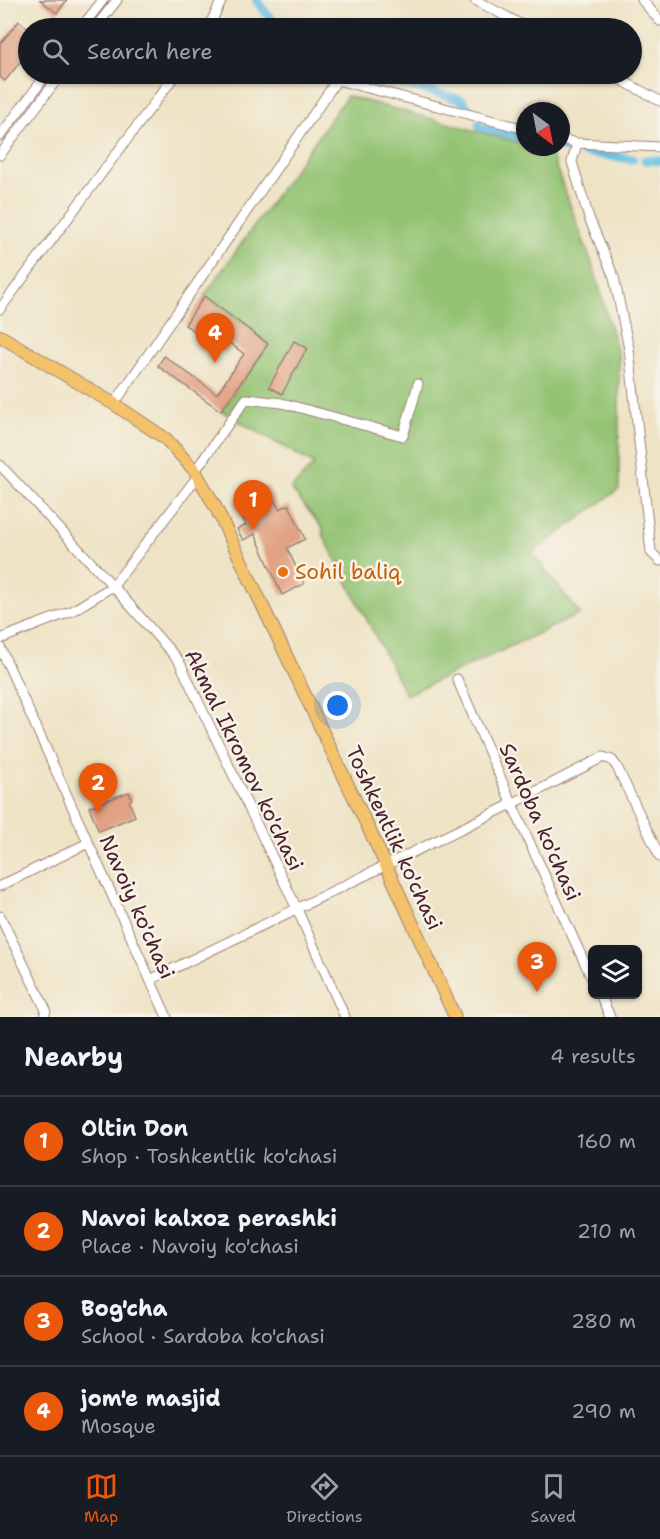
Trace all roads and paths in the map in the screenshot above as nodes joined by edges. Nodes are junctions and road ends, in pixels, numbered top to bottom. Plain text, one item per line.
1 (103, 0) edge
2 (117, 0) edge
3 (222, 0) edge
4 (475, 0) edge
5 (642, 0) edge
6 (89, 18) edge
7 (103, 18) edge
8 (213, 18) edge
9 (509, 18) edge
10 (660, 21) edge
11 (39, 84) edge
12 (53, 84) edge
13 (169, 84) edge
14 (335, 84) edge
15 (353, 84) edge
16 (629, 84) edge
17 (660, 101) edge
18 (516, 127) edge
19 (0, 136) edge
20 (570, 141) edge
21 (577, 143) junction
22 (660, 147) edge
23 (0, 155) edge
24 (0, 309) edge
25 (0, 336) edge
26 (418, 384) dead end
27 (114, 404) junction
28 (0, 465) edge
29 (197, 474) junction
30 (660, 561) edge
31 (113, 586) junction
32 (0, 639) edge
33 (0, 647) edge
34 (457, 679) dead end
35 (512, 804) junction
36 (88, 843) junction
37 (660, 857) edge
38 (386, 865) junction
39 (0, 886) edge
40 (297, 909) junction
41 (0, 916) edge
42 (588, 970) edge
43 (150, 981) junction
44 (602, 999) edge
45 (44, 1017) edge
46 (167, 1017) edge
47 (345, 1017) edge
48 (455, 1017) edge
49 (610, 1017) edge

1 - 6 street
2 - 7 street
3 - 8 street
4 - 9 street
5 - 10 street
11 - 19 street
12 - 23 street
13 - 24 street
14 - 27 street
15 - 18 street
16 - 17 street
20 - 21 street
21 - 22 street
21 - 30 street
25 - 27 main road, Toshkentlik ko'chasi
26 - 29 street
27 - 29 main road, Toshkentlik ko'chasi
28 - 31 street, Akmal Ikromov ko'chasi
29 - 31 street
29 - 38 main road, Toshkentlik ko'chasi
31 - 32 street
31 - 40 street, Akmal Ikromov ko'chasi
33 - 36 street, Navoiy ko'chasi
34 - 35 street, Sardoba ko'chasi
35 - 37 street
35 - 38 street
35 - 42 street, Sardoba ko'chasi
36 - 39 street
36 - 43 street, Navoiy ko'chasi
38 - 40 street
38 - 48 main road, Toshkentlik ko'chasi
40 - 43 street
40 - 47 street, Akmal Ikromov ko'chasi
41 - 45 street
43 - 46 street, Navoiy ko'chasi
44 - 49 street

